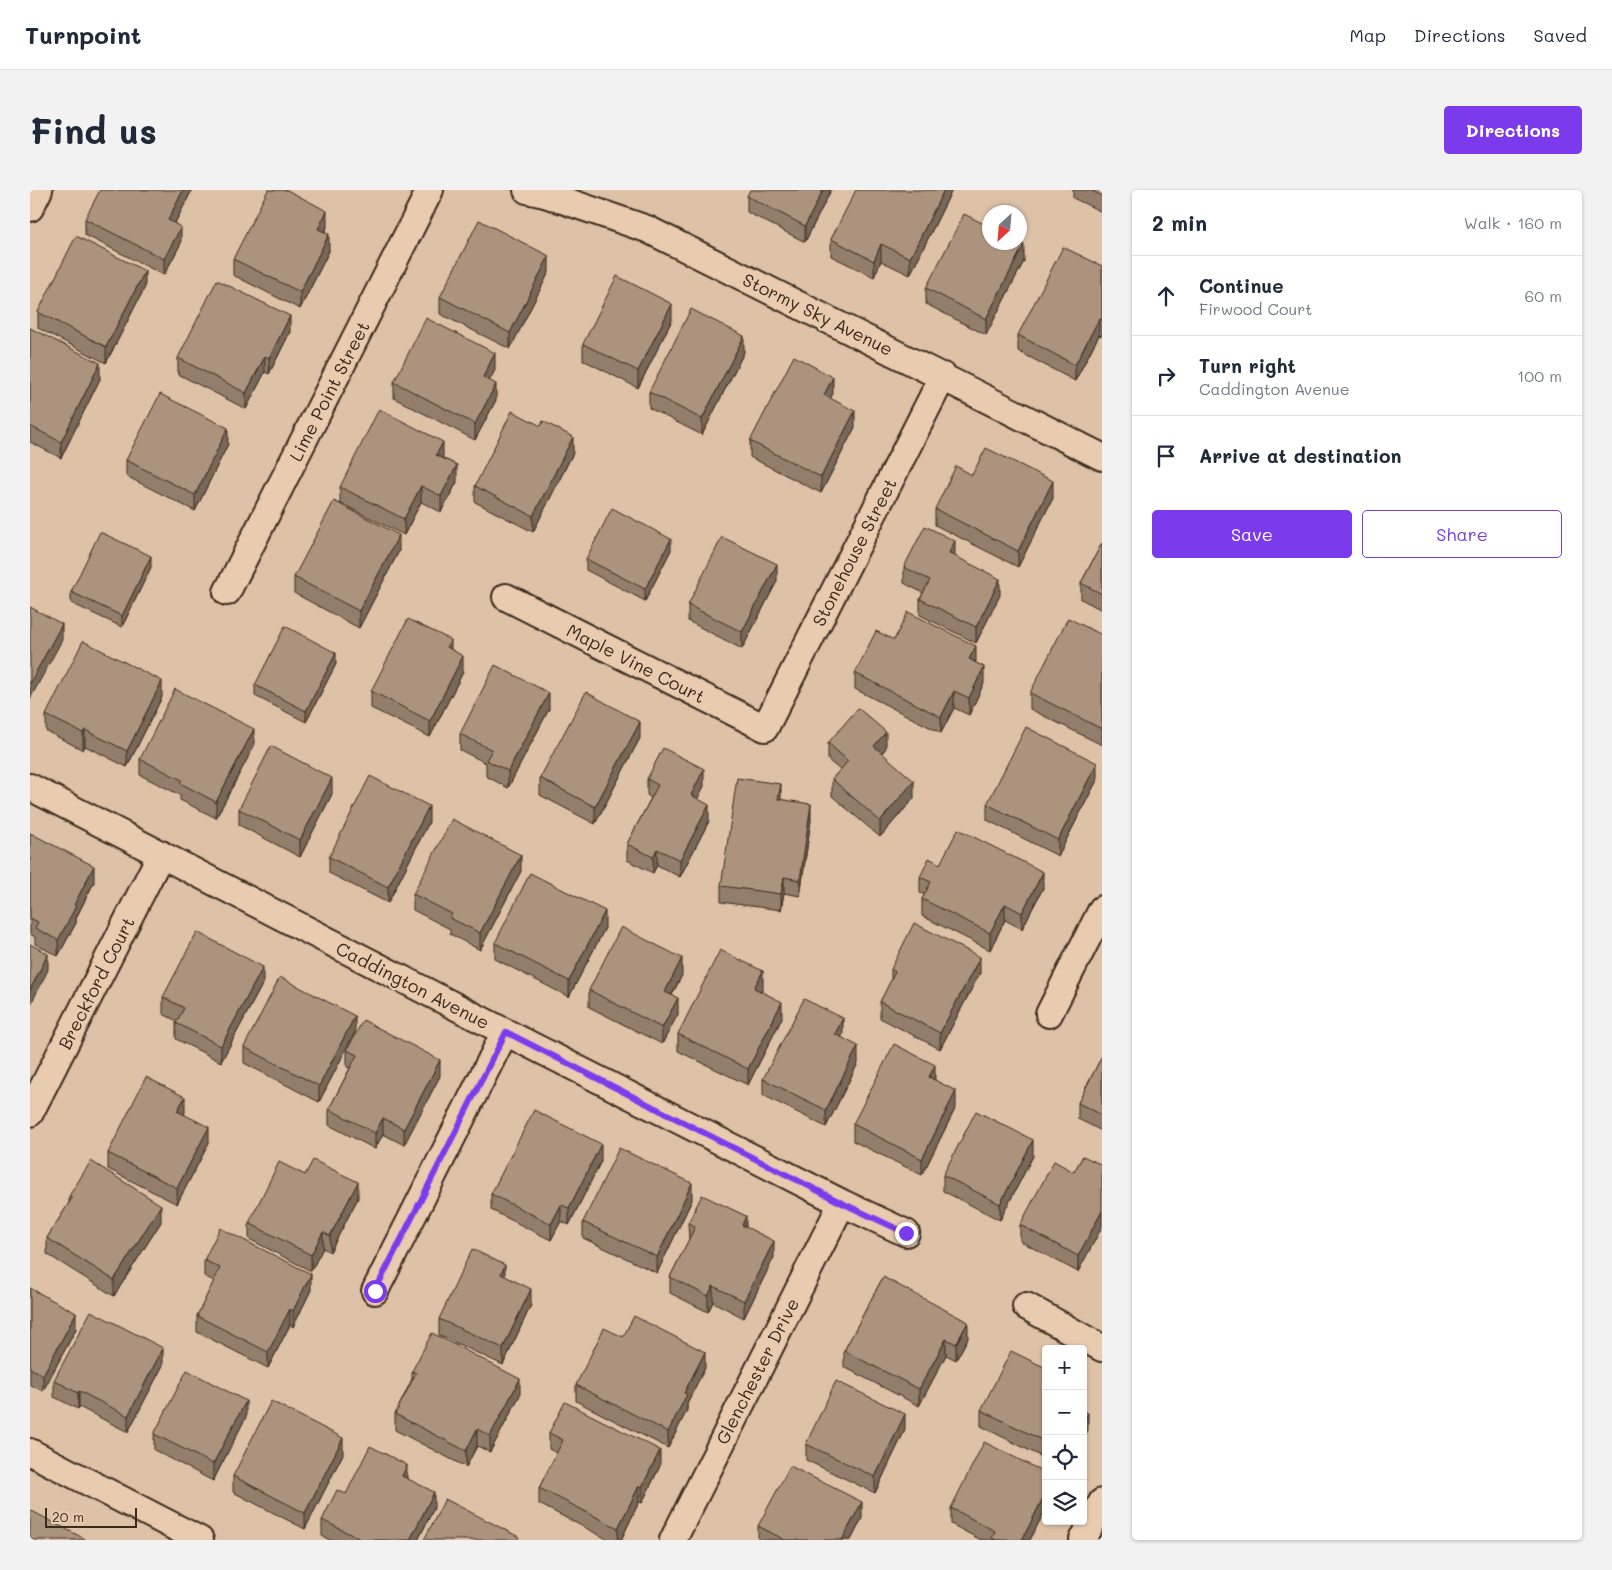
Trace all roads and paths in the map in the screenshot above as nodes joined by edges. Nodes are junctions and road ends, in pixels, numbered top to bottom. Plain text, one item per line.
1 (39, 190) edge
2 (430, 190) edge
3 (527, 190) edge
4 (30, 208) edge
5 (943, 376) junction
6 (1102, 457) edge
7 (227, 592) dead end
8 (506, 597) dead end
9 (765, 728) joint
10 (30, 786) edge
11 (161, 854) junction
12 (1102, 909) edge
13 (1049, 1014) dead end
14 (506, 1032) junction
15 (30, 1113) edge
16 (842, 1203) junction
17 (906, 1233) dead end
18 (375, 1291) dead end
19 (1026, 1306) dead end
20 (1102, 1348) edge
21 (30, 1452) edge
22 (1102, 1502) edge
23 (200, 1540) edge
24 (673, 1540) edge
25 (1083, 1540) edge

1 - 4 street
2 - 7 street, Lime Point Street
3 - 5 street, Stormy Sky Avenue
5 - 6 street, Stormy Sky Avenue
5 - 9 street, Stonehouse Street
8 - 9 street, Maple Vine Court
10 - 11 street, Caddington Avenue
11 - 14 street, Caddington Avenue
11 - 15 street, Breckford Court
12 - 13 street
14 - 16 street, Caddington Avenue
14 - 18 street
16 - 17 street, Caddington Avenue
16 - 24 street, Glenchester Drive
19 - 20 street
21 - 23 street
22 - 25 street

